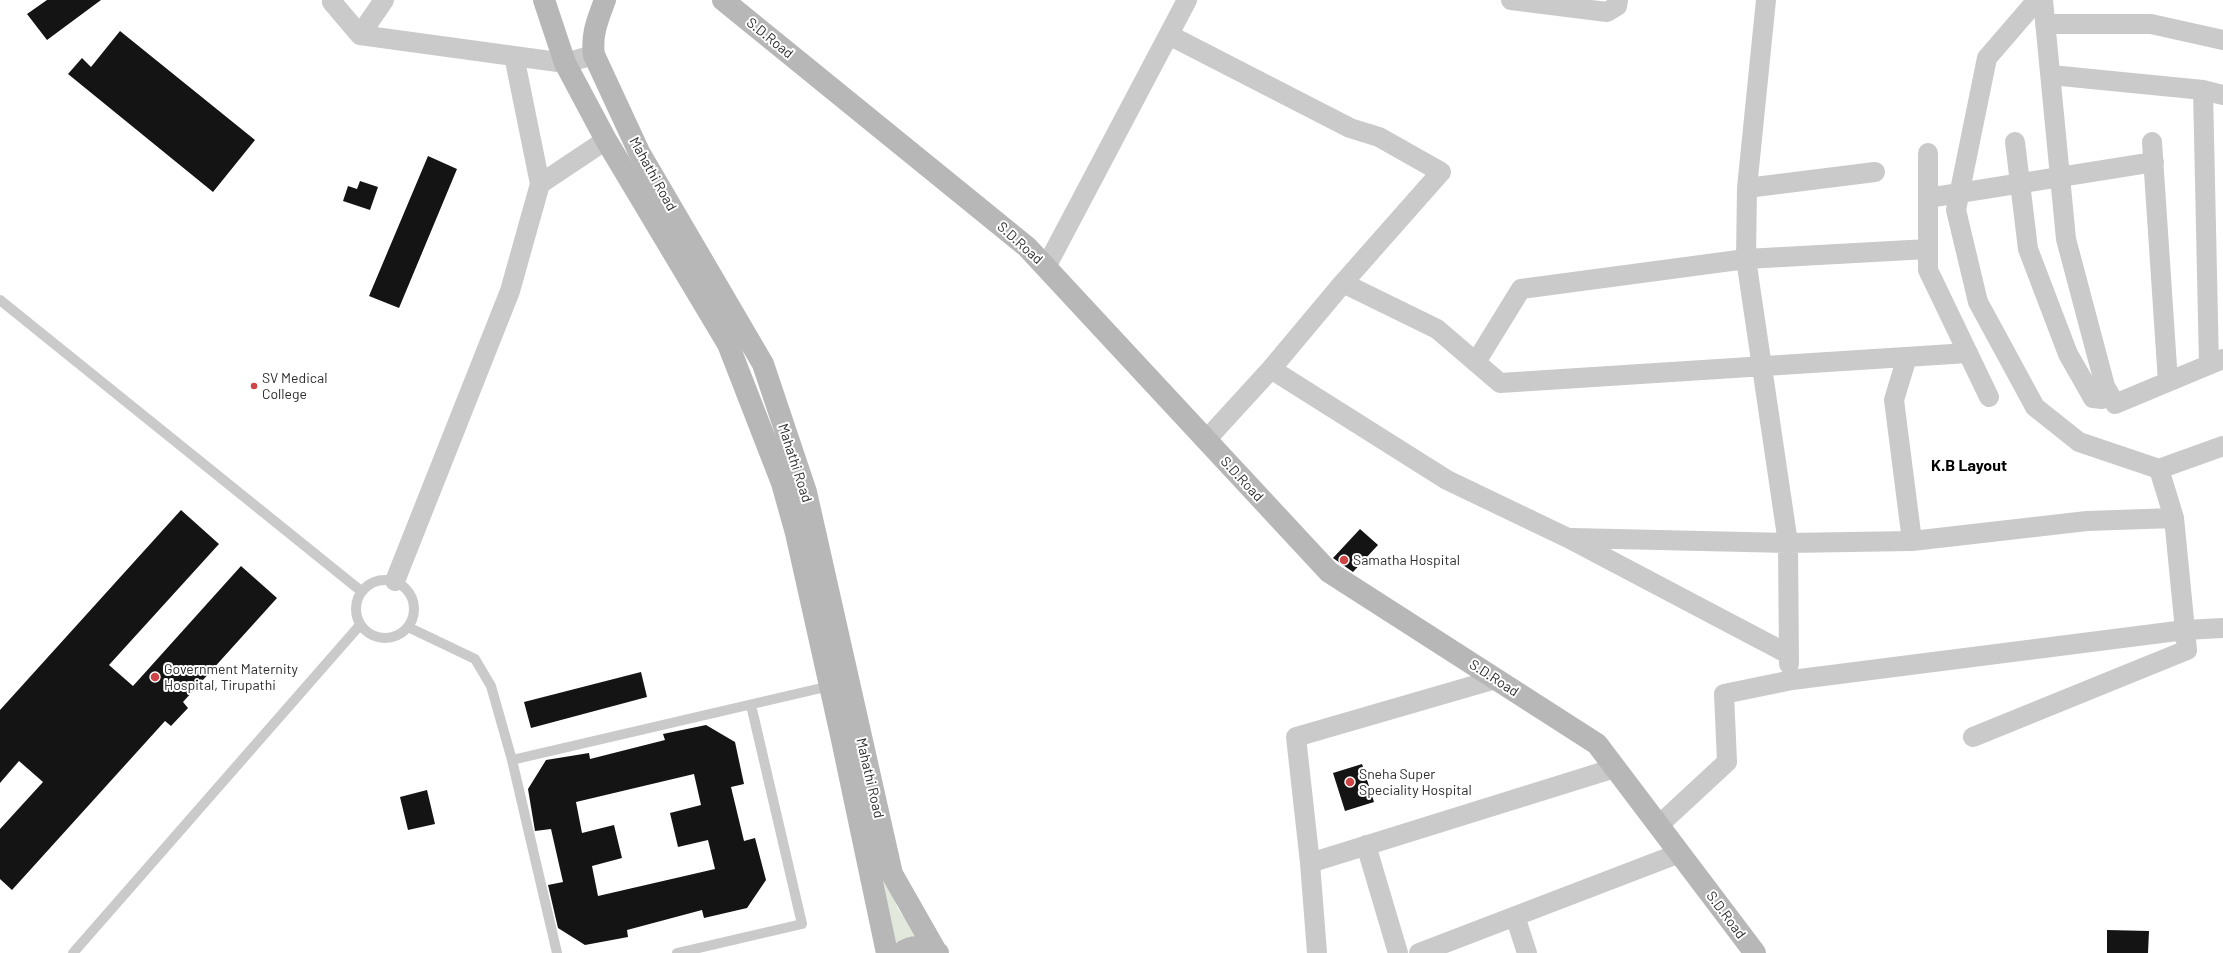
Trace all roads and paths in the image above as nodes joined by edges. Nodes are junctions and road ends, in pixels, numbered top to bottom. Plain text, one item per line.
1 (384, 0) edge
2 (544, 0) edge
3 (605, 0) edge
4 (723, 0) edge
5 (1187, 0) edge
6 (1511, 0) edge
7 (1618, 0) edge
8 (1766, 0) edge
9 (2037, 0) edge
10 (2043, 0) edge
11 (332, 1) edge
12 (2045, 24) junction
13 (360, 35) junction
14 (1169, 35) junction
15 (2223, 40) edge
16 (594, 55) junction
17 (514, 56) junction
18 (565, 63) junction
19 (2051, 75) junction
20 (2203, 90) junction
21 (2223, 95) edge
22 (606, 140) junction
23 (2015, 142) dead end
24 (2152, 142) dead end
25 (1928, 153) dead end
26 (2154, 162) junction
27 (1875, 172) dead end
28 (2060, 176) junction
29 (2020, 183) junction
30 (540, 184) junction
31 (1747, 188) junction
32 (1959, 193) junction
33 (1928, 198) junction
34 (1928, 249) junction
35 (1746, 259) junction
36 (1046, 267) junction
37 (1343, 284) junction
38 (0, 300) edge
39 (1968, 353) junction
40 (1907, 357) junction
41 (1476, 362) junction
42 (2216, 362) edge
43 (1762, 366) junction
44 (1272, 369) junction
45 (2168, 382) junction
46 (2110, 396) junction
47 (1989, 397) dead end
48 (1206, 440) junction
49 (2223, 446) edge
50 (2159, 469) junction
51 (796, 495) junction
52 (2174, 518) junction
53 (1568, 538) junction
54 (1912, 541) junction
55 (1788, 543) junction
56 (395, 581) junction
57 (361, 591) junction
58 (360, 625) junction
59 (408, 627) junction
60 (2223, 628) edge
61 (2185, 630) junction
62 (1788, 654) junction
63 (1496, 679) junction
64 (1792, 680) junction
65 (830, 686) junction
66 (751, 705) junction
67 (1974, 737) dead end
68 (512, 760) junction
69 (1615, 768) junction
70 (1659, 826) junction
71 (1366, 845) junction
72 (1680, 853) junction
73 (1310, 862) junction
74 (1515, 916) junction
75 (73, 953) edge
76 (557, 953) edge
77 (677, 953) edge
78 (887, 953) edge
79 (901, 953) edge
80 (938, 953) edge
81 (1317, 953) edge
82 (1398, 953) edge
83 (1419, 953) edge
84 (1527, 953) edge
85 (1755, 953) edge

1 - 13 street
2 - 18 street, Mahathi Road
3 - 16 street, Mahathi Road
4 - 36 street, S.D.Road
5 - 14 street
6 - 7 street
8 - 31 street
9 - 32 street
10 - 12 street
11 - 13 street
12 - 15 street
12 - 19 street
13 - 17 street
14 - 36 street
14 - 37 street
16 - 18 street
16 - 51 street, Mahathi Road
17 - 18 street
17 - 30 street
18 - 22 street, Mahathi Road
19 - 20 street
19 - 28 street
20 - 21 street
20 - 42 street
22 - 30 street
22 - 51 street, Mahathi Road
23 - 29 street
24 - 26 street
25 - 33 street
26 - 28 street
26 - 45 street
27 - 31 street
28 - 29 street
28 - 46 street
29 - 32 street
29 - 46 street
30 - 56 street
31 - 35 street
32 - 33 street
32 - 50 street
33 - 34 street
34 - 35 street
34 - 39 street
35 - 41 street
35 - 43 street
36 - 48 street, S.D.Road
37 - 41 street
37 - 44 street
38 - 57 lane
39 - 40 street
39 - 47 street
40 - 43 street
40 - 54 street
41 - 43 street
42 - 45 street
43 - 55 street
44 - 48 street
44 - 53 street
45 - 46 street
48 - 63 street, S.D.Road
49 - 50 street
50 - 52 street
51 - 65 street, Mahathi Road
51 - 80 street, Mahathi Road
52 - 54 street
52 - 61 street
53 - 55 street
53 - 62 street
54 - 55 street
55 - 62 street
56 - 57 lane
56 - 59 lane
57 - 58 lane
58 - 59 lane
58 - 75 lane
59 - 68 lane
60 - 61 street
61 - 64 street
61 - 67 street
62 - 64 street
63 - 69 street, S.D.Road
63 - 73 street
64 - 70 street
65 - 66 lane
65 - 78 street, Mahathi Road
66 - 68 lane
66 - 77 lane
68 - 76 lane
69 - 70 street, S.D.Road
69 - 71 street
70 - 72 street, S.D.Road
71 - 73 street
71 - 82 street
72 - 74 street
72 - 85 street, S.D.Road
73 - 81 street
74 - 83 street
74 - 84 street
79 - 80 street, Mahathi Road

